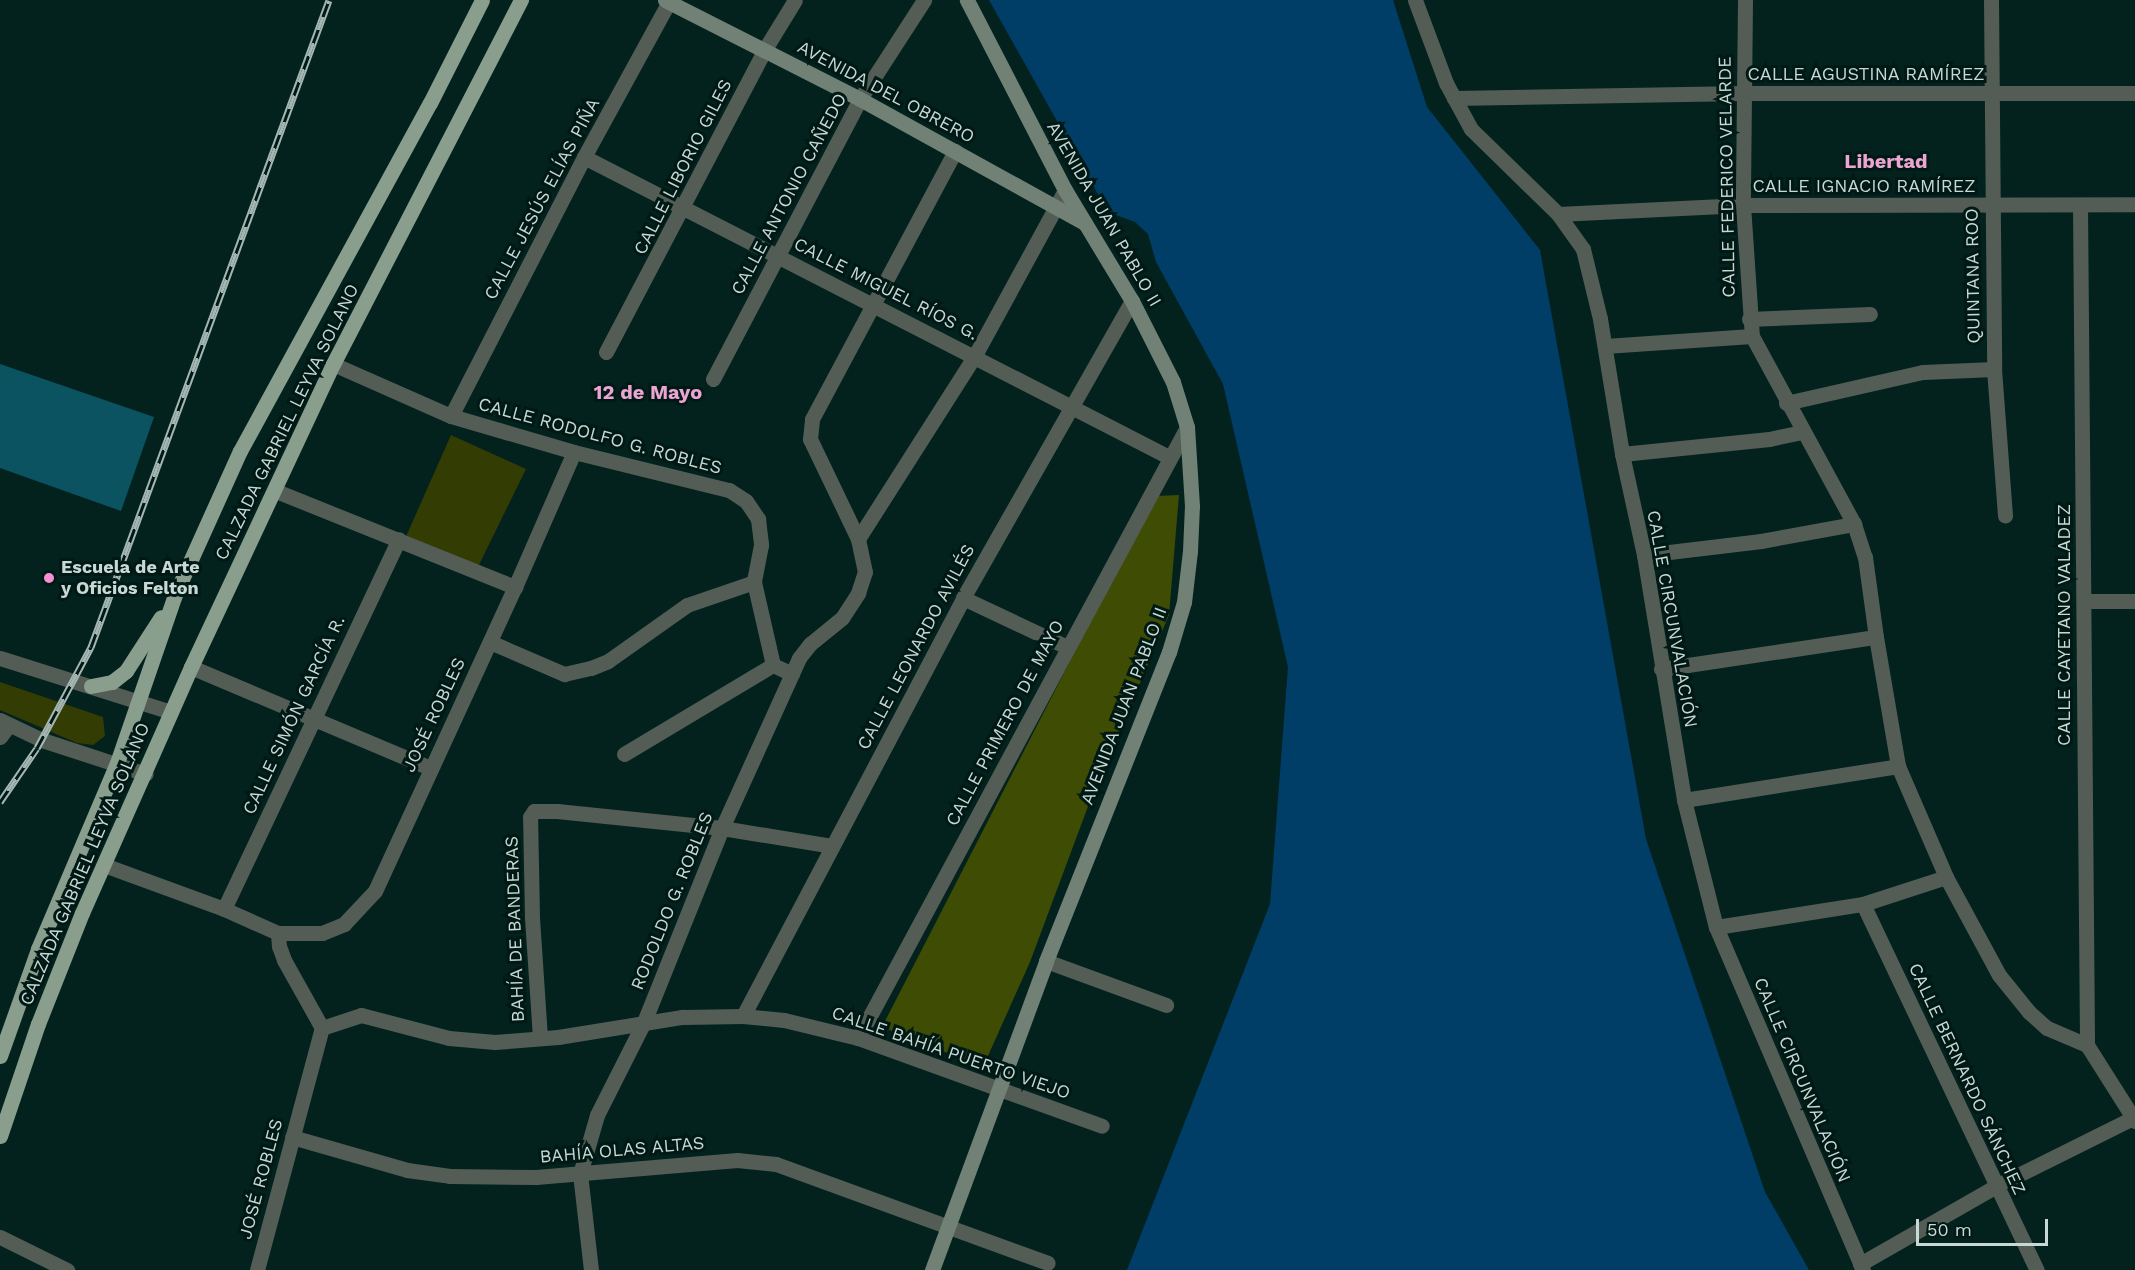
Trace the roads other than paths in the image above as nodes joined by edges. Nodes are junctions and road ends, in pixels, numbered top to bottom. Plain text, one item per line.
1 (482, 0) edge
2 (521, 0) edge
3 (795, 0) edge
4 (924, 0) edge
5 (967, 0) edge
6 (1415, 0) edge
7 (1745, 0) edge
8 (1991, 0) edge
9 (668, 1) edge
10 (765, 49) junction
11 (1743, 93) junction
12 (1991, 93) junction
13 (2135, 93) edge
14 (1454, 98) junction
15 (860, 99) junction
16 (955, 151) junction
17 (584, 157) junction
18 (1065, 190) junction
19 (2135, 204) edge
20 (1743, 205) junction
21 (2080, 205) junction
22 (1992, 206) junction
23 (1055, 207) junction
24 (684, 209) junction
25 (1557, 214) junction
26 (1085, 223) junction
27 (777, 255) junction
28 (1132, 301) junction
29 (873, 306) junction
30 (1869, 314) dead end
31 (1749, 319) junction
32 (1752, 336) junction
33 (1605, 346) junction
34 (606, 352) dead end
35 (974, 357) junction
36 (333, 364) junction
37 (1994, 369) junction
38 (713, 380) dead end
39 (1786, 402) junction
40 (1070, 408) junction
41 (451, 416) junction
42 (1187, 427) junction
43 (1803, 432) junction
44 (574, 452) junction
45 (1622, 454) junction
46 (1169, 457) junction
47 (276, 491) junction
48 (2005, 516) dead end
49 (1854, 524) junction
50 (399, 539) junction
51 (858, 539) junction
52 (1644, 555) junction
53 (754, 582) junction
54 (515, 587) junction
55 (174, 597) junction
56 (963, 598) junction
57 (2085, 601) junction
58 (2135, 601) edge
59 (1876, 637) junction
60 (490, 642) junction
61 (1067, 647) junction
62 (0, 658) edge
63 (773, 665) junction
64 (191, 667) junction
65 (1661, 669) junction
66 (792, 674) junction
67 (91, 686) junction
68 (139, 700) junction
69 (171, 712) junction
70 (314, 718) junction
71 (5, 722) edge
72 (0, 738) edge
73 (624, 754) dead end
74 (117, 763) junction
75 (1899, 766) junction
76 (430, 768) junction
77 (146, 774) junction
78 (1684, 800) junction
79 (722, 828) junction
80 (832, 846) junction
81 (104, 864) junction
82 (1947, 877) junction
83 (1863, 904) junction
84 (224, 909) junction
85 (1716, 927) junction
86 (278, 933) junction
87 (1046, 961) junction
88 (1166, 1005) dead end
89 (743, 1016) junction
90 (644, 1022) junction
91 (322, 1028) junction
92 (540, 1038) junction
93 (858, 1038) junction
94 (2087, 1045) junction
95 (0, 1056) edge
96 (999, 1091) junction
97 (2134, 1118) edge
98 (1102, 1126) dead end
99 (0, 1136) edge
100 (292, 1137) junction
101 (580, 1174) junction
102 (1996, 1186) junction
103 (948, 1225) junction
104 (0, 1237) edge
105 (1048, 1263) dead end
106 (1861, 1267) edge
107 (67, 1270) edge
108 (256, 1270) edge
109 (591, 1270) edge
110 (932, 1270) edge
111 (2037, 1270) edge

1 - 55 main road, CALZADA GABRIEL LEYVA SOLANO
2 - 36 main road, CALZADA GABRIEL LEYVA SOLANO
3 - 10 street, CALLE LIBORIO GILES
4 - 15 street, CALLE ANTONIO CAÑEDO
5 - 18 main road, AVENIDA JUAN PABLO II
6 - 14 street, CALLE CIRCUNVALACIÓN
7 - 11 street, CALLE FEDERICO VELARDE
8 - 12 street, QUINTANA ROO
9 - 10 main road, AVENIDA DEL OBRERO
9 - 17 street, CALLE JESÚS ELÍAS PIÑA
10 - 15 main road, AVENIDA DEL OBRERO
10 - 24 street, CALLE LIBORIO GILES
11 - 12 street, CALLE AGUSTINA RAMÍREZ
11 - 14 street, CALLE AGUSTINA RAMÍREZ
11 - 20 street, CALLE FEDERICO VELARDE
12 - 13 street, CALLE AGUSTINA RAMÍREZ
12 - 22 street, QUINTANA ROO
14 - 25 street, CALLE CIRCUNVALACIÓN
15 - 16 main road, AVENIDA DEL OBRERO
15 - 27 street, CALLE ANTONIO CAÑEDO
16 - 23 main road, AVENIDA DEL OBRERO
16 - 29 street
17 - 24 street, CALLE MIGUEL RÍOS G.
17 - 41 street, CALLE JESÚS ELÍAS PIÑA
18 - 23 street
18 - 26 main road, AVENIDA JUAN PABLO II
19 - 21 street, CALLE IGNACIO RAMÍREZ
20 - 22 street, CALLE IGNACIO RAMÍREZ
20 - 25 street, CALLE IGNACIO RAMÍREZ
20 - 31 street, CALLE FEDERICO VELARDE
21 - 22 street, CALLE IGNACIO RAMÍREZ
21 - 57 street, CALLE CAYETANO VALADEZ
22 - 37 street, QUINTANA ROO
23 - 26 main road, AVENIDA DEL OBRERO
23 - 35 street
24 - 27 street, CALLE MIGUEL RÍOS G.
24 - 34 street, CALLE LIBORIO GILES
25 - 33 street, CALLE CIRCUNVALACIÓN
26 - 28 main road, AVENIDA JUAN PABLO II
27 - 29 street, CALLE MIGUEL RÍOS G.
27 - 38 street, CALLE ANTONIO CAÑEDO
28 - 40 street, CALLE LEONARDO AVILÉS
28 - 42 main road, AVENIDA JUAN PABLO II
29 - 35 street, CALLE MIGUEL RÍOS G.
29 - 51 street
30 - 31 street
31 - 32 street, CALLE FEDERICO VELARDE
32 - 33 street
32 - 39 street, CALLE FEDERICO VELARDE
33 - 45 street, CALLE CIRCUNVALACIÓN
35 - 40 street, CALLE MIGUEL RÍOS G.
35 - 51 street
36 - 41 street, CALLE RODOLFO G. ROBLES
36 - 47 main road, CALZADA GABRIEL LEYVA SOLANO
37 - 39 street
37 - 48 street, QUINTANA ROO
39 - 43 street, CALLE FEDERICO VELARDE
40 - 46 street, CALLE MIGUEL RÍOS G.
40 - 56 street, CALLE LEONARDO AVILÉS
41 - 44 street, CALLE RODOLFO G. ROBLES
42 - 46 street, CALLE PRIMERO DE MAYO
42 - 87 main road, AVENIDA JUAN PABLO II
43 - 45 street
43 - 49 street, CALLE FEDERICO VELARDE
44 - 53 street, CALLE RODOLFO G. ROBLES
44 - 54 street, JOSÉ ROBLES
45 - 52 street, CALLE CIRCUNVALACIÓN
46 - 61 street, CALLE PRIMERO DE MAYO
47 - 50 street
47 - 64 main road, CALZADA GABRIEL LEYVA SOLANO
49 - 52 street
49 - 59 street, CALLE FEDERICO VELARDE
50 - 54 street
50 - 70 street, CALLE SIMÓN GARCÍA R.
51 - 66 street, RODOLDO G. ROBLES
52 - 65 street, CALLE CIRCUNVALACIÓN
53 - 60 street
53 - 63 street, CALLE RODOLFO G. ROBLES
54 - 60 street, JOSÉ ROBLES
55 - 67 main road
55 - 68 main road, CALZADA GABRIEL LEYVA SOLANO
56 - 61 street
56 - 80 street, CALLE LEONARDO AVILÉS
57 - 58 street
57 - 94 street, CALLE CAYETANO VALADEZ
59 - 65 street
59 - 75 street, CALLE FEDERICO VELARDE
60 - 76 street, JOSÉ ROBLES
61 - 93 street, CALLE PRIMERO DE MAYO
62 - 67 street
63 - 66 street
63 - 73 street
64 - 69 main road, CALZADA GABRIEL LEYVA SOLANO
64 - 70 street
65 - 78 street, CALLE CIRCUNVALACIÓN
66 - 79 street, RODOLDO G. ROBLES
67 - 68 street
68 - 69 street
68 - 74 main road, CALZADA GABRIEL LEYVA SOLANO
69 - 77 main road, CALZADA GABRIEL LEYVA SOLANO
70 - 76 street
70 - 84 street, CALLE SIMÓN GARCÍA R.
71 - 72 street
71 - 74 street
74 - 77 street
74 - 95 main road, CALZADA GABRIEL LEYVA SOLANO
75 - 78 street
75 - 82 street, CALLE FEDERICO VELARDE
76 - 86 street, JOSÉ ROBLES
77 - 81 main road, CALZADA GABRIEL LEYVA SOLANO
78 - 85 street, CALLE CIRCUNVALACIÓN
79 - 80 street
79 - 90 street, RODOLDO G. ROBLES
79 - 92 street, BAHÍA DE BANDERAS
80 - 89 street, CALLE LEONARDO AVILÉS
81 - 84 street
81 - 99 main road, CALZADA GABRIEL LEYVA SOLANO
82 - 83 street
82 - 94 street, CALLE FEDERICO VELARDE
83 - 85 street
83 - 102 street, CALLE BERNARDO SÁNCHEZ
84 - 86 street
85 - 106 street, CALLE CIRCUNVALACIÓN
86 - 91 street
87 - 88 street
87 - 96 main road, AVENIDA JUAN PABLO II
89 - 90 street, CALLE BAHÍA PUERTO VIEJO
89 - 93 street, CALLE BAHÍA PUERTO VIEJO
90 - 92 street, CALLE BAHÍA PUERTO VIEJO
90 - 101 street, RODOLDO G. ROBLES
91 - 92 street, CALLE BAHÍA PUERTO VIEJO
91 - 100 street, JOSÉ ROBLES
93 - 96 street, CALLE BAHÍA PUERTO VIEJO
94 - 97 street
96 - 98 street, CALLE BAHÍA PUERTO VIEJO
96 - 103 main road, AVENIDA JUAN PABLO II
97 - 102 street
100 - 101 street, BAHÍA OLAS ALTAS
100 - 108 street, JOSÉ ROBLES
101 - 103 street, BAHÍA OLAS ALTAS
101 - 109 street, RODOLDO G. ROBLES
102 - 106 street
102 - 111 street, CALLE BERNARDO SÁNCHEZ
103 - 105 street, BAHÍA OLAS ALTAS
103 - 110 main road, AVENIDA JUAN PABLO II
104 - 107 street

